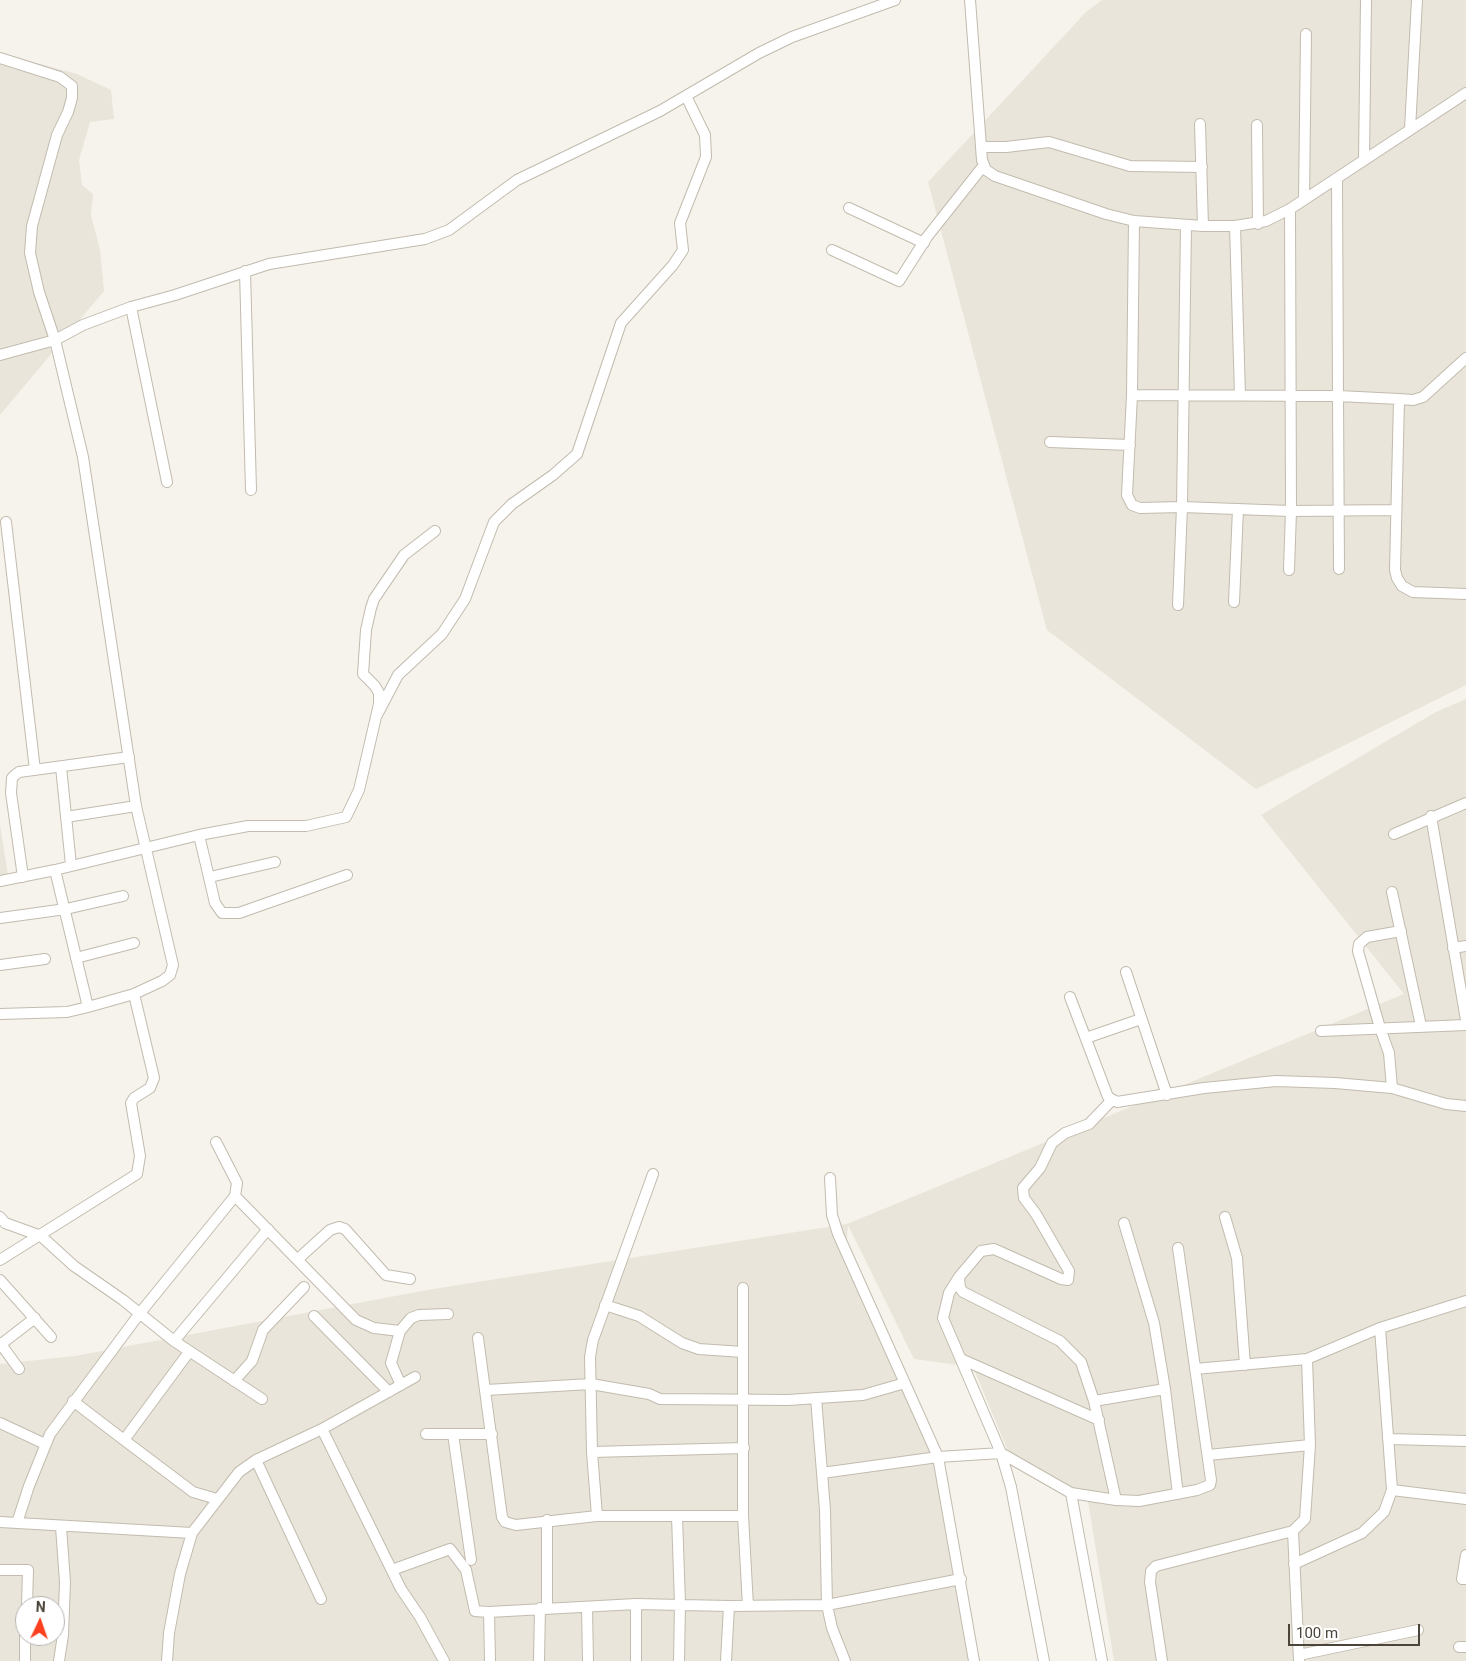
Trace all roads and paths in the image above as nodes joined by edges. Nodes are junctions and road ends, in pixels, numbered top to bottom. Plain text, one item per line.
1 (895, 0) edge
2 (970, 0) edge
3 (1366, 0) edge
4 (1417, 0) edge
5 (1306, 34) dead end
6 (0, 58) edge
7 (1466, 93) edge
8 (686, 96) junction
9 (1200, 124) dead end
10 (1257, 124) dead end
11 (1410, 129) junction
12 (981, 147) junction
13 (1364, 160) junction
14 (984, 165) junction
15 (1202, 167) junction
16 (1337, 178) junction
17 (1304, 199) junction
18 (849, 208) dead end
19 (1290, 209) junction
20 (1134, 221) junction
21 (1258, 224) junction
22 (1186, 226) junction
23 (1203, 226) junction
24 (1235, 226) junction
25 (924, 243) junction
26 (832, 250) dead end
27 (246, 271) junction
28 (131, 307) junction
29 (55, 340) junction
30 (0, 355) edge
31 (1466, 358) edge
32 (1132, 395) junction
33 (1185, 395) junction
34 (1240, 396) junction
35 (1289, 396) junction
36 (1338, 396) junction
37 (1399, 399) junction
38 (1050, 442) dead end
39 (1130, 445) junction
40 (167, 482) dead end
41 (251, 490) dead end
42 (1182, 507) junction
43 (1238, 509) junction
44 (1396, 510) junction
45 (1291, 511) junction
46 (1340, 511) junction
47 (6, 522) dead end
48 (435, 531) dead end
49 (1289, 570) dead end
50 (1339, 570) dead end
51 (1466, 594) edge
52 (1234, 602) dead end
53 (1178, 605) dead end
54 (378, 715) junction
55 (129, 757) junction
56 (61, 767) junction
57 (35, 770) junction
58 (1466, 803) edge
59 (136, 806) junction
60 (1431, 816) junction
61 (66, 817) junction
62 (199, 834) junction
63 (1394, 834) dead end
64 (145, 847) junction
65 (275, 862) dead end
66 (71, 865) junction
67 (55, 870) junction
68 (347, 875) dead end
69 (23, 877) junction
70 (210, 878) junction
71 (0, 881) edge
72 (1392, 892) dead end
73 (123, 896) dead end
74 (66, 909) junction
75 (0, 918) edge
76 (1401, 931) junction
77 (134, 943) dead end
78 (1466, 946) edge
79 (1453, 948) junction
80 (76, 958) junction
81 (44, 959) dead end
82 (0, 965) edge
83 (1126, 972) dead end
84 (134, 994) junction
85 (1070, 997) dead end
86 (88, 1008) junction
87 (0, 1014) edge
88 (1141, 1019) junction
89 (1466, 1020) edge
90 (1466, 1024) edge
91 (1421, 1026) junction
92 (1380, 1028) junction
93 (1321, 1031) dead end
94 (1086, 1038) junction
95 (1392, 1088) junction
96 (1167, 1095) junction
97 (1112, 1100) junction
98 (1466, 1106) edge
99 (216, 1142) dead end
100 (653, 1174) dead end
101 (830, 1178) dead end
102 (235, 1196) junction
103 (0, 1217) edge
104 (1225, 1217) dead end
105 (1124, 1223) dead end
106 (268, 1229) junction
107 (41, 1236) junction
108 (1178, 1248) dead end
109 (298, 1259) junction
110 (0, 1260) edge
111 (958, 1277) junction
112 (0, 1280) edge
113 (410, 1280) dead end
114 (304, 1287) dead end
115 (742, 1288) dead end
116 (1466, 1301) edge
117 (605, 1305) junction
118 (140, 1313) junction
119 (448, 1314) dead end
120 (314, 1316) dead end
121 (35, 1318) junction
122 (1380, 1328) junction
123 (400, 1331) junction
124 (50, 1337) dead end
125 (478, 1338) dead end
126 (174, 1341) junction
127 (0, 1344) edge
128 (189, 1352) junction
129 (743, 1352) junction
130 (961, 1359) junction
131 (1307, 1359) junction
132 (1245, 1365) junction
133 (19, 1369) dead end
134 (1195, 1369) junction
135 (415, 1377) dead end
136 (234, 1381) junction
137 (906, 1383) junction
138 (591, 1384) junction
139 (401, 1385) junction
140 (1165, 1389) junction
141 (486, 1390) junction
142 (389, 1392) junction
143 (744, 1398) junction
144 (816, 1398) junction
145 (262, 1399) dead end
146 (73, 1401) junction
147 (1094, 1401) junction
148 (1099, 1420) junction
149 (0, 1423) edge
150 (322, 1429) junction
151 (426, 1434) dead end
152 (453, 1434) junction
153 (492, 1434) junction
154 (1388, 1439) junction
155 (124, 1440) junction
156 (1466, 1441) edge
157 (45, 1444) junction
158 (1310, 1445) junction
159 (744, 1448) junction
160 (592, 1452) junction
161 (1001, 1453) junction
162 (1208, 1455) junction
163 (938, 1457) junction
164 (256, 1460) junction
165 (822, 1473) junction
166 (1392, 1490) junction
167 (1070, 1493) junction
168 (1178, 1494) junction
169 (1466, 1499) edge
170 (216, 1500) junction
171 (1116, 1500) junction
172 (597, 1516) junction
173 (677, 1516) junction
174 (743, 1516) junction
175 (547, 1520) junction
176 (0, 1522) edge
177 (17, 1523) junction
178 (61, 1526) junction
179 (1293, 1531) junction
180 (192, 1533) junction
181 (1466, 1555) edge
182 (471, 1560) dead end
183 (1294, 1564) junction
184 (0, 1570) edge
185 (392, 1570) junction
186 (961, 1579) junction
187 (1466, 1579) edge
188 (27, 1596) edge
189 (321, 1599) dead end
190 (636, 1604) junction
191 (680, 1604) junction
192 (827, 1605) junction
193 (729, 1606) junction
194 (748, 1606) junction
195 (543, 1608) junction
196 (587, 1608) junction
197 (489, 1612) junction
198 (1418, 1630) dead end
199 (26, 1646) edge
200 (1299, 1658) edge
201 (25, 1661) edge
202 (59, 1661) edge
203 (168, 1661) edge
204 (444, 1661) edge
205 (490, 1661) edge
206 (540, 1661) edge
207 (588, 1661) edge
208 (636, 1661) edge
209 (679, 1661) edge
210 (726, 1661) edge
211 (845, 1661) edge
212 (974, 1661) edge
213 (1044, 1661) edge
214 (1102, 1661) edge
215 (1162, 1661) edge

1 - 8 street
2 - 12 street
3 - 13 street
4 - 11 street
5 - 17 street
6 - 29 street
7 - 11 street
8 - 27 street
8 - 54 street
9 - 15 street
10 - 21 street
11 - 13 street
12 - 14 street
12 - 15 street
13 - 16 street
14 - 20 street
14 - 25 street
15 - 23 street
16 - 17 street
16 - 36 street
17 - 19 street
18 - 25 street
19 - 21 street
19 - 35 street
20 - 22 street
20 - 32 street
21 - 24 street
22 - 23 street
22 - 33 street
23 - 24 street
24 - 34 street
25 - 26 street
27 - 28 street
27 - 41 street
28 - 29 street
28 - 40 street
29 - 30 street
29 - 55 street
31 - 37 street
32 - 33 street
32 - 39 street
33 - 34 street
33 - 42 street
34 - 35 street
35 - 36 street
35 - 45 street
36 - 37 street
36 - 46 street
37 - 44 street
38 - 39 street
39 - 42 street
42 - 43 street
42 - 53 street
43 - 45 street
43 - 52 street
44 - 46 street
44 - 51 street
45 - 46 street
45 - 49 street
46 - 50 street
47 - 57 street
48 - 54 street
54 - 62 street
55 - 56 street
55 - 59 street
56 - 57 street
56 - 61 street
57 - 69 street
58 - 60 street
59 - 61 street
59 - 64 street
60 - 63 street
60 - 79 street
61 - 66 street
62 - 64 street
62 - 70 street
64 - 66 street
64 - 84 street
65 - 70 street
66 - 67 street
67 - 69 street
67 - 74 street
68 - 70 street
69 - 71 street
72 - 76 street
73 - 74 street
74 - 75 street
74 - 80 street
76 - 91 street
76 - 92 street
77 - 80 street
78 - 79 street
79 - 89 street
80 - 86 street
81 - 82 street
83 - 88 street
84 - 86 street
84 - 107 street
85 - 94 street
86 - 87 street
88 - 94 street
88 - 96 street
90 - 91 street
91 - 92 street
92 - 93 street
92 - 95 street
94 - 97 street
95 - 96 street
95 - 98 street
96 - 97 street
97 - 111 street
99 - 102 street
100 - 117 street
101 - 137 street
102 - 106 street
102 - 118 street
103 - 107 street
104 - 132 street
105 - 140 street
106 - 109 street
106 - 126 street
107 - 110 street
107 - 118 street
108 - 134 street
109 - 113 street
109 - 123 street
111 - 130 street
111 - 147 street
112 - 121 street
114 - 136 street
115 - 129 street
116 - 122 street
117 - 129 street
117 - 138 street
118 - 126 street
118 - 146 street
119 - 123 street
120 - 142 street
121 - 124 street
121 - 127 street
122 - 131 street
122 - 154 street
123 - 139 street
125 - 141 street
126 - 128 street
127 - 133 street
128 - 136 street
128 - 155 street
129 - 143 street
130 - 148 street
130 - 161 street
131 - 132 street
131 - 158 street
132 - 134 street
134 - 162 street
135 - 139 street
136 - 145 street
137 - 144 street
137 - 163 street
138 - 141 street
138 - 143 street
138 - 160 street
139 - 142 street
140 - 147 street
140 - 168 street
141 - 153 street
142 - 150 street
143 - 144 street
143 - 159 street
144 - 165 street
146 - 155 street
146 - 157 street
147 - 148 street
148 - 171 street
149 - 157 street
150 - 164 street
150 - 185 street
151 - 152 street
152 - 153 street
152 - 182 street
153 - 175 street
154 - 156 street
154 - 166 street
155 - 170 street
157 - 177 street
158 - 162 street
158 - 179 street
159 - 160 street
159 - 174 street
160 - 172 street
161 - 163 street
161 - 167 street
161 - 213 street
162 - 168 street
163 - 165 street
163 - 186 street
164 - 170 street
164 - 189 street
165 - 192 street
166 - 169 street
166 - 183 street
167 - 171 street
167 - 214 street
168 - 171 street
170 - 180 street
172 - 173 street
172 - 175 street
173 - 174 street
173 - 191 street
174 - 194 street
175 - 195 street
176 - 177 street
177 - 178 street
178 - 180 street
178 - 202 street
179 - 183 street
179 - 215 street
180 - 203 street
181 - 187 street
183 - 200 street
184 - 188 street
185 - 197 street
185 - 204 street
186 - 192 street
186 - 212 street
190 - 191 street
190 - 196 street
190 - 208 street
191 - 193 street
191 - 209 street
192 - 194 street
192 - 211 street
193 - 194 street
193 - 210 street
195 - 196 street
195 - 197 street
195 - 206 street
196 - 207 street
197 - 205 street
198 - 200 street
199 - 201 street

